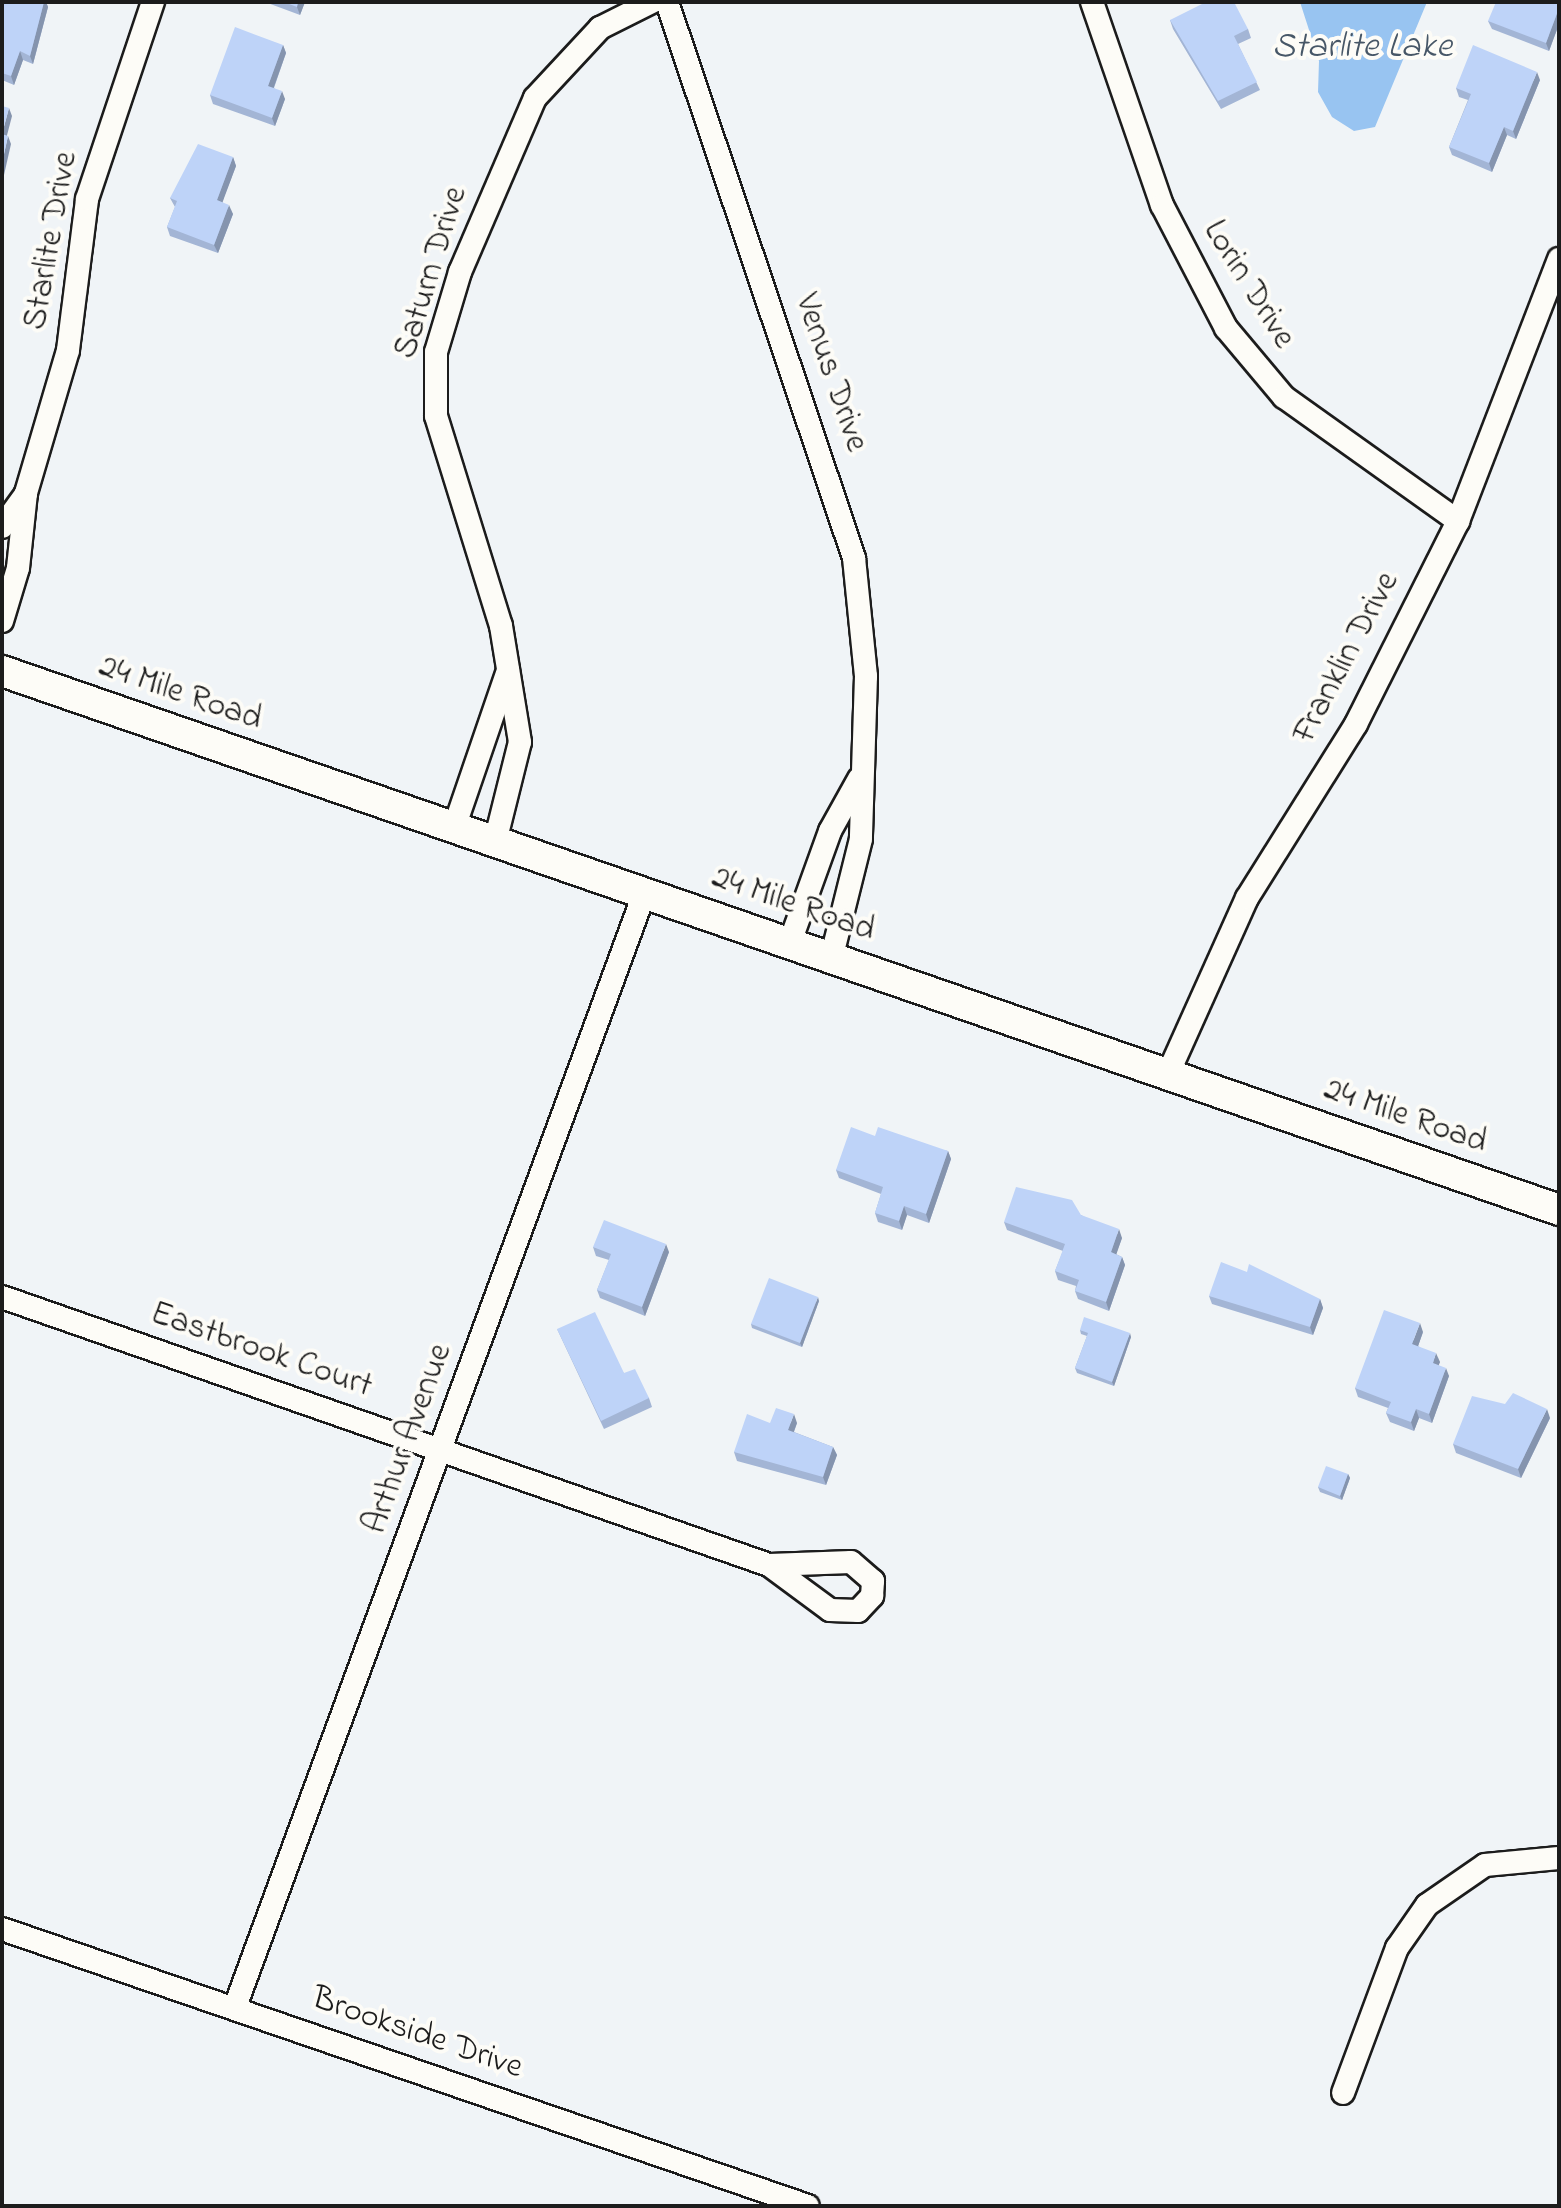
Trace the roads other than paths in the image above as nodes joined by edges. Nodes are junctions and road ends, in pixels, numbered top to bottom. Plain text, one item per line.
1 (153, 2) edge
2 (652, 2) edge
3 (667, 2) edge
4 (1092, 2) edge
5 (1559, 259) edge
6 (26, 493) junction
7 (1458, 521) junction
8 (2, 527) edge
9 (2, 621) edge
10 (508, 669) junction
11 (2, 671) edge
12 (859, 778) junction
13 (454, 828) junction
14 (495, 842) junction
15 (644, 894) junction
16 (789, 945) junction
17 (831, 959) junction
18 (1167, 1076) junction
19 (1559, 1210) edge
20 (2, 1297) edge
21 (442, 1450) junction
22 (769, 1565) dead end
23 (1559, 1858) edge
24 (2, 1929) edge
25 (235, 2007) junction
26 (1343, 2093) dead end
27 (808, 2206) edge

1 - 6 street, Starlite Drive
2 - 10 street, Saturn Drive
3 - 12 street, Venus Drive
4 - 7 street, Lorin Drive
5 - 7 street, Franklin Drive
6 - 8 street, Starlite Drive
6 - 9 street, Starlite Drive
7 - 18 street, Franklin Drive
10 - 13 street
10 - 14 street, Saturn Drive
11 - 13 street, 24 Mile Road
12 - 16 street, Venus Drive
12 - 17 street, Venus Drive
13 - 14 street, 24 Mile Road
14 - 15 street, 24 Mile Road
15 - 16 street, 24 Mile Road
15 - 21 street, Arthur Avenue
16 - 17 street, 24 Mile Road
17 - 18 street, 24 Mile Road
18 - 19 street, 24 Mile Road
20 - 21 street, Eastbrook Court
21 - 22 street, Eastbrook Court
21 - 25 street, Arthur Avenue
23 - 26 street
24 - 25 street, Brookside Drive
25 - 27 street, Brookside Drive

